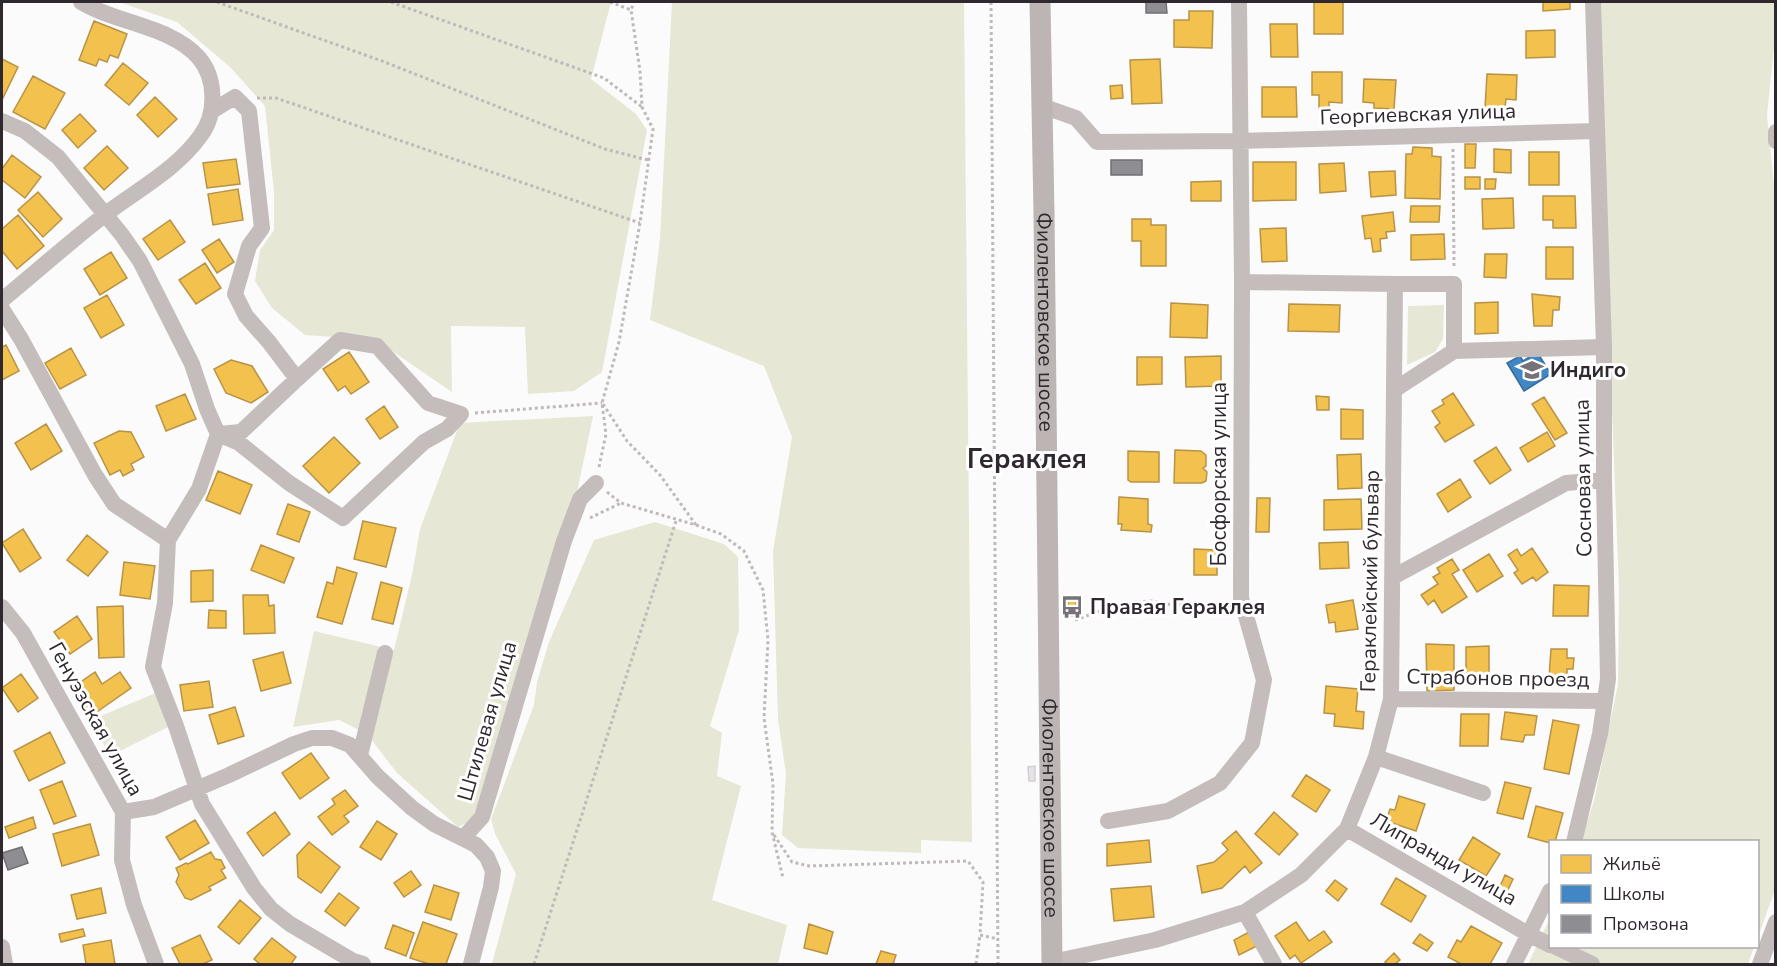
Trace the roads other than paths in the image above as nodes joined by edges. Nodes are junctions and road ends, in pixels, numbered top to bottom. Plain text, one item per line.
1 (81, 2) edge
2 (1040, 2) edge
3 (1239, 2) edge
4 (1593, 2) edge
5 (1042, 106) junction
6 (212, 111) junction
7 (2, 121) edge
8 (1597, 130) junction
9 (1776, 132) edge
10 (1240, 141) junction
11 (1776, 141) edge
12 (105, 215) junction
13 (1242, 282) junction
14 (1395, 284) junction
15 (2, 300) edge
16 (2, 309) edge
17 (1604, 346) junction
18 (1454, 351) junction
19 (297, 379) junction
20 (1394, 390) junction
21 (218, 434) junction
22 (1604, 480) junction
23 (596, 483) road end
24 (168, 540) junction
25 (1393, 577) junction
26 (2, 606) edge
27 (385, 653) dead end
28 (1391, 699) junction
29 (1605, 701) junction
30 (360, 755) junction
31 (1377, 757) junction
32 (197, 790) junction
33 (1483, 793) dead end
34 (123, 812) junction
35 (1108, 821) dead end
36 (1347, 829) junction
37 (464, 837) junction
38 (1574, 840) edge
39 (1549, 895) edge
40 (1245, 912) junction
41 (1776, 922) edge
42 (1530, 935) junction
43 (1549, 944) edge
44 (2, 947) edge
45 (1556, 948) edge
46 (1052, 963) edge
47 (5, 964) edge
48 (156, 964) edge
49 (363, 964) edge
50 (471, 964) edge
51 (1274, 964) edge
52 (1514, 964) edge
53 (1592, 964) edge
54 (1760, 964) edge

1 - 6 street
2 - 5 main road, Фиолентовское шоссе
3 - 10 street, Босфорская улица
4 - 8 street, Сосновая улица
5 - 10 street, Георгиевская улица
5 - 46 main road, Фиолентовское шоссе
6 - 12 street
6 - 19 street
7 - 12 street
8 - 10 street, Георгиевская улица
8 - 17 street, Сосновая улица
9 - 11 street
10 - 13 street, Босфорская улица
12 - 15 street
12 - 21 street
13 - 14 street
13 - 35 street, Босфорская улица
14 - 18 street
14 - 20 street, Гераклейский бульвар
16 - 24 street
17 - 18 street
17 - 22 street, Сосновая улица
18 - 20 street
19 - 21 street
19 - 21 street
20 - 25 street, Гераклейский бульвар
21 - 24 street
22 - 25 street
22 - 29 street, Сосновая улица
23 - 37 street, Штилевая улица
24 - 32 street
25 - 28 street, Гераклейский бульвар
26 - 34 street, Генуэзская улица
27 - 30 street
28 - 29 street, Страбонов проезд
28 - 31 street, Гераклейский бульвар
29 - 38 street, Сосновая улица
30 - 32 street
30 - 37 street
31 - 33 street
31 - 36 street, Гераклейский бульвар
32 - 34 street
32 - 49 street
34 - 48 street, Генуэзская улица
36 - 40 street, Гераклейский бульвар
36 - 42 street, Липранди улица
37 - 50 street
39 - 42 street
40 - 46 street, Гераклейский бульвар
40 - 51 street
41 - 54 street
42 - 43 street, Липранди улица
42 - 52 street
44 - 47 street
45 - 53 street, Липранди улица

